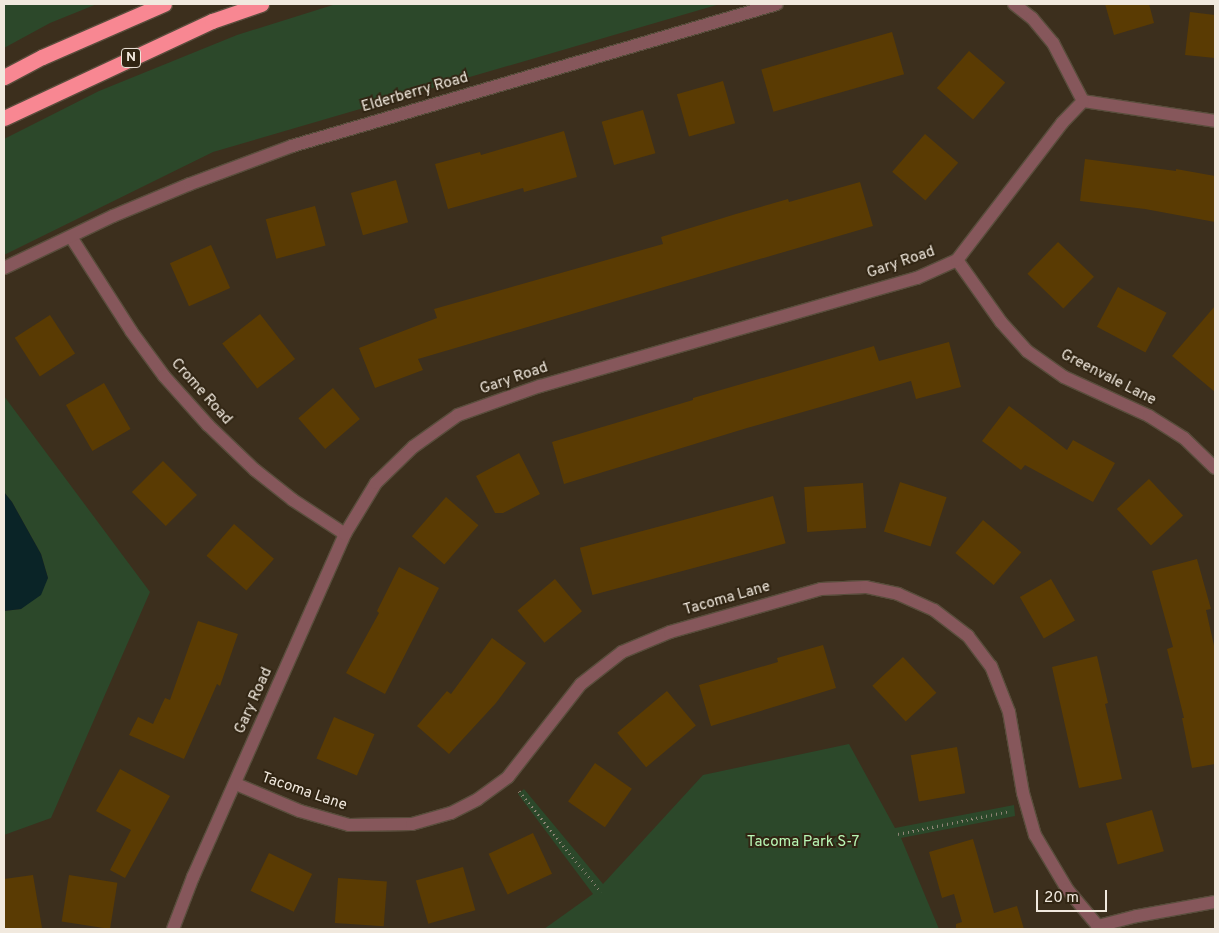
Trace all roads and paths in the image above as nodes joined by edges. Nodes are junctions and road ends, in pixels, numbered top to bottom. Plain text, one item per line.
1 (164, 4) edge
2 (261, 4) edge
3 (776, 4) edge
4 (1014, 4) edge
5 (4, 77) edge
6 (1083, 101) junction
7 (4, 118) edge
8 (1215, 121) edge
9 (71, 238) junction
10 (957, 260) junction
11 (4, 268) edge
12 (1215, 468) edge
13 (344, 534) junction
14 (508, 777) junction
15 (236, 784) junction
16 (1027, 808) junction
17 (898, 834) dead end
18 (601, 892) dead end
19 (1215, 902) edge
20 (1097, 928) edge
21 (173, 929) edge

1 - 5 highway, N
2 - 7 highway, N
3 - 9 street, Elderberry Road
4 - 6 street
6 - 8 street
6 - 10 street, Gary Road
9 - 11 street, Elderberry Road
9 - 13 street, Crome Road
10 - 12 street, Greenvale Lane
10 - 13 street, Gary Road
13 - 15 street, Gary Road
14 - 15 street, Tacoma Lane
14 - 16 street, Tacoma Lane
14 - 18 path
15 - 21 street, Gary Road
16 - 17 path
16 - 20 street, Tacoma Lane
19 - 20 street

